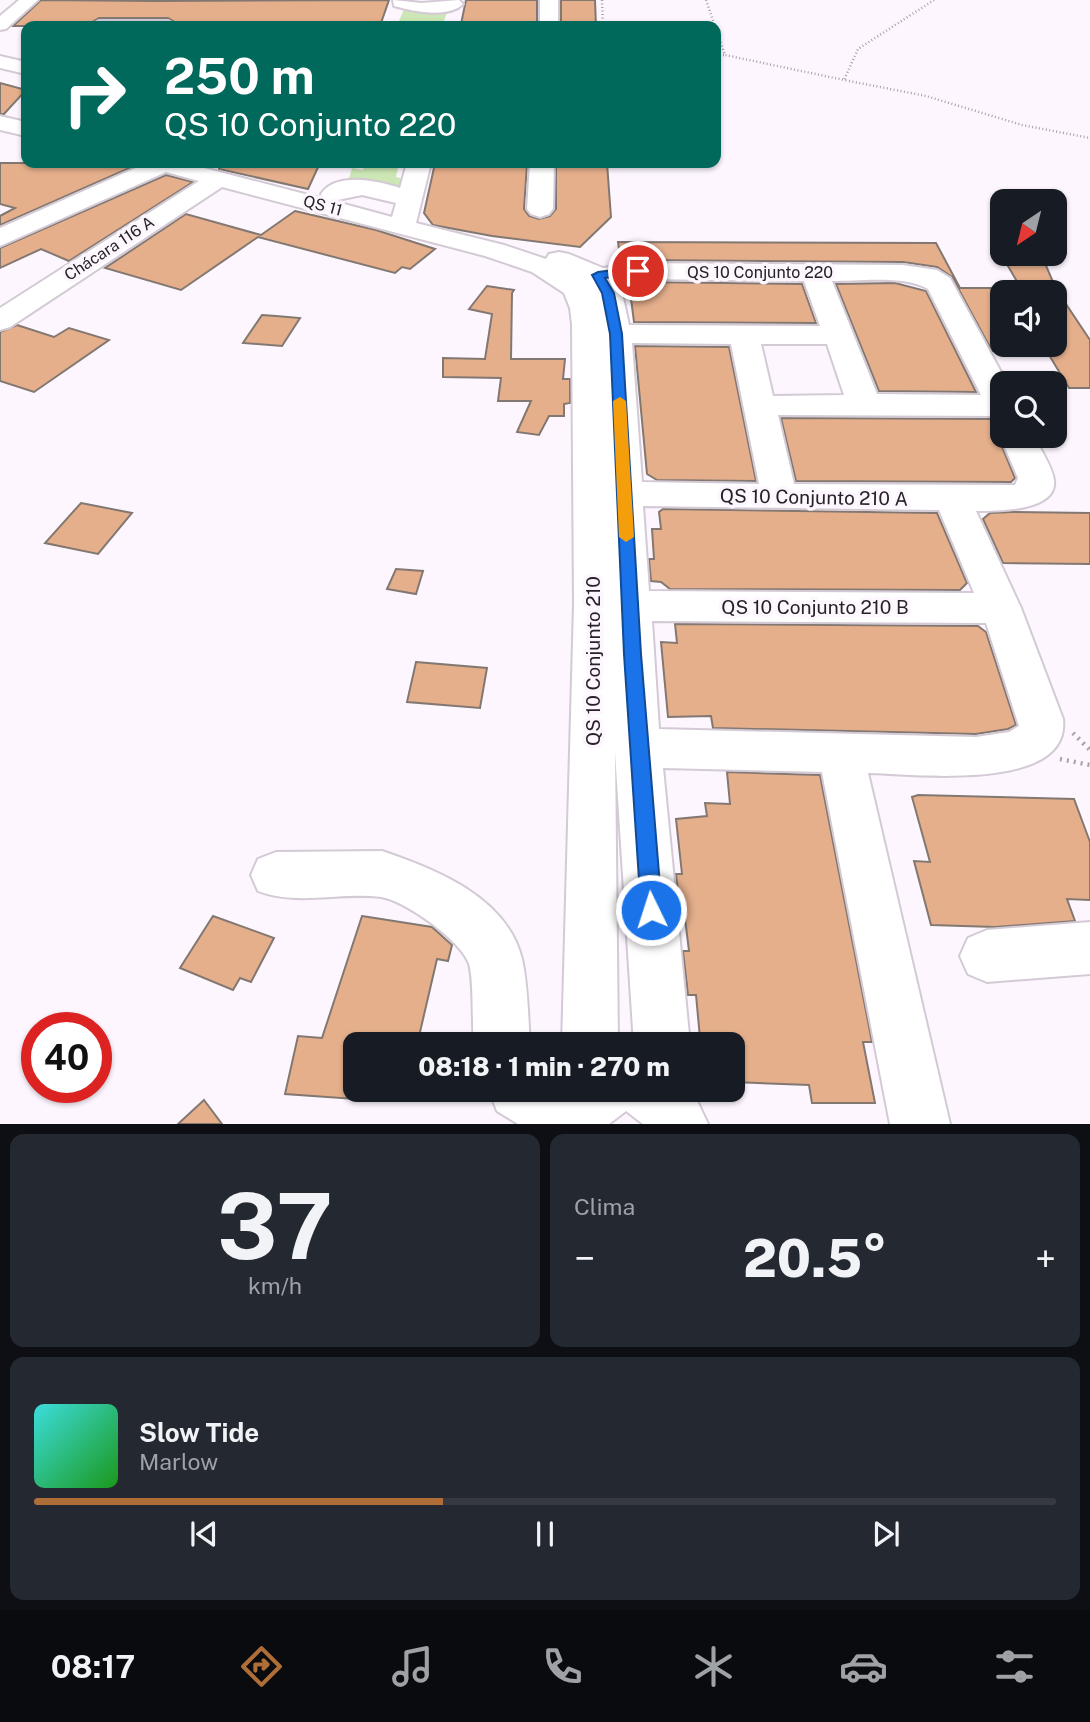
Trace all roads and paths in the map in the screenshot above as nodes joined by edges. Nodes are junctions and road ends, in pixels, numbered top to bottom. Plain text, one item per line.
1 (29, 0) edge
2 (549, 0) edge
3 (602, 0) edge
4 (706, 0) edge
5 (934, 0) edge
6 (455, 2) edge
7 (398, 5) edge
8 (115, 9) dead end
9 (104, 21) edge
10 (450, 21) edge
11 (548, 21) edge
12 (603, 21) edge
13 (713, 21) edge
14 (0, 25) edge
15 (721, 46) edge
16 (724, 55) joint
17 (0, 62) edge
18 (21, 67) edge
19 (844, 80) junction
20 (1090, 138) edge
21 (150, 168) edge
22 (191, 168) edge
23 (340, 168) edge
24 (418, 168) edge
25 (542, 168) edge
26 (215, 172) edge
27 (409, 199) junction
28 (330, 200) junction
29 (540, 209) dead end
30 (403, 227) junction
31 (0, 238) edge
32 (815, 272) junction
33 (583, 278) junction
34 (0, 321) edge
35 (616, 334) junction
36 (744, 335) junction
37 (836, 335) junction
38 (990, 381) edge
39 (864, 404) junction
40 (990, 405) edge
41 (759, 406) junction
42 (1022, 448) edge
43 (624, 494) junction
44 (779, 496) junction
45 (953, 500) junction
46 (630, 607) junction
47 (1001, 608) junction
48 (638, 748) junction
49 (841, 754) junction
50 (276, 875) dead end
51 (1090, 948) edge
52 (987, 956) dead end
53 (501, 1032) edge
54 (590, 1032) edge
55 (661, 1032) edge
56 (570, 1102) edge
57 (587, 1106) edge
58 (920, 1124) edge

1 - 14 street
2 - 11 street
3 - 12 path
4 - 13 path
5 - 19 path
6 - 7 street
6 - 10 street
8 - 9 street
15 - 16 path
16 - 19 path
17 - 18 street
19 - 20 path
21 - 31 street
22 - 26 street, QS 11
23 - 28 street
24 - 27 street
25 - 29 street
26 - 28 street, QS 11
26 - 34 street, Chácara 116 A
27 - 28 street
27 - 30 street
28 - 30 street, QS 11
30 - 33 street, QS 11
32 - 33 street, QS 10 Conjunto 220
32 - 37 street
32 - 38 street, QS 10 Conjunto 220
33 - 35 street, QS 10 Conjunto 210
33 - 54 street, QS 10 Conjunto 210
35 - 36 street
35 - 43 street, QS 10 Conjunto 210
36 - 37 street
36 - 41 street
37 - 39 street
39 - 40 street
39 - 41 street
41 - 44 street
42 - 45 street, QS 10 Conjunto 210 A
43 - 44 street, QS 10 Conjunto 210 A
43 - 46 street, QS 10 Conjunto 210
44 - 45 street, QS 10 Conjunto 210 A
45 - 47 street
46 - 47 street, QS 10 Conjunto 210 B
46 - 48 street, QS 10 Conjunto 210
47 - 49 street
48 - 49 street
48 - 55 street, QS 10 Conjunto 210
49 - 58 street
50 - 53 street
51 - 52 street
56 - 57 street

